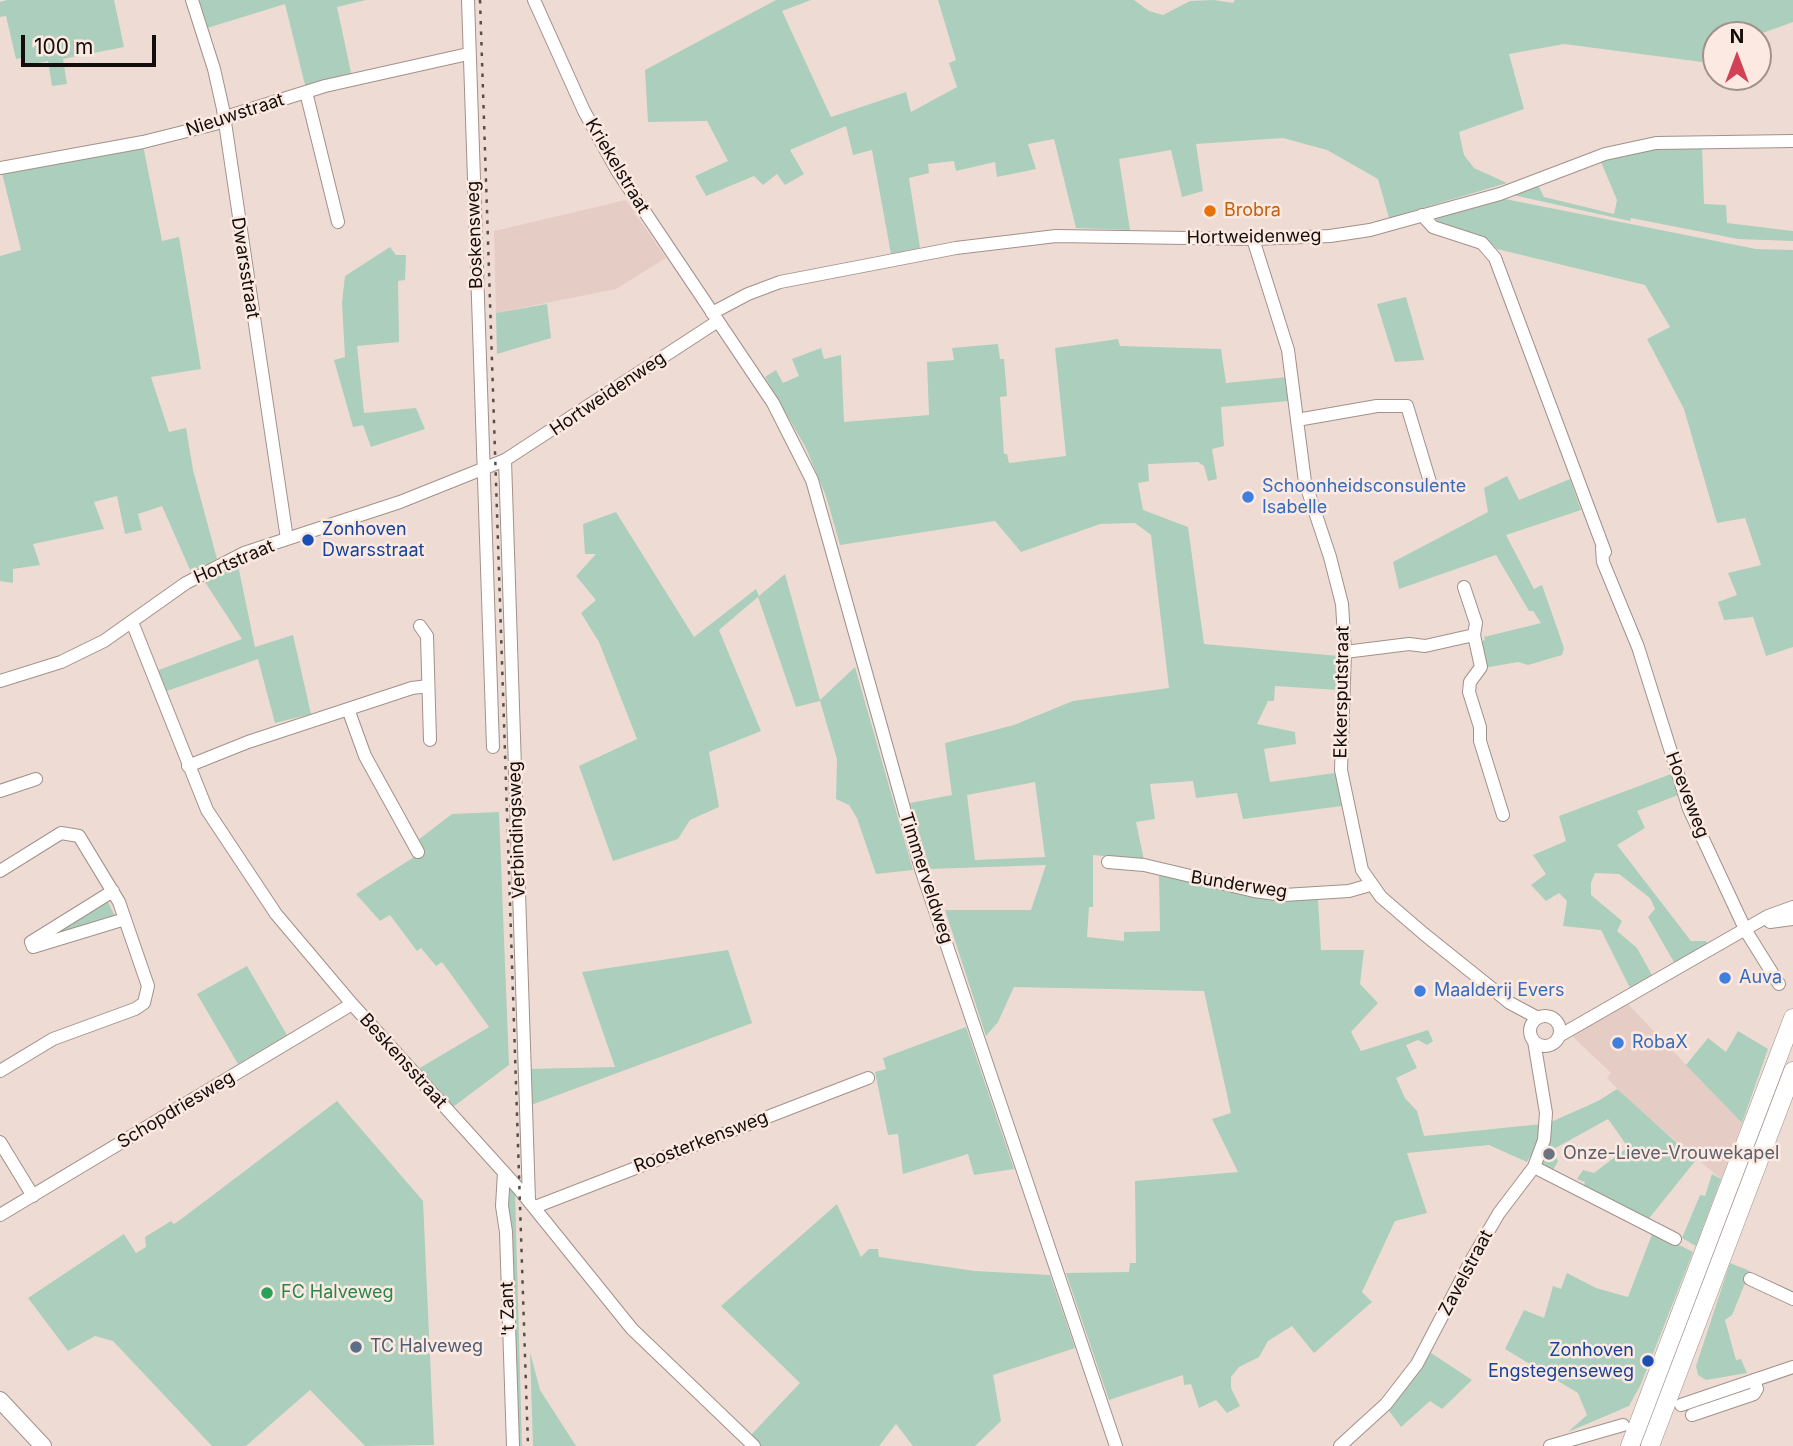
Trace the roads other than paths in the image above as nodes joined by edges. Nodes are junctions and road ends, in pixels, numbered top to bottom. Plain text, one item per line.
1 (192, 0) edge
2 (468, 0) edge
3 (534, 0) edge
4 (468, 54) junction
5 (306, 92) junction
6 (224, 121) junction
7 (1793, 141) edge
8 (0, 168) edge
9 (1422, 215) junction
10 (338, 222) dead end
11 (1252, 240) junction
12 (715, 317) junction
13 (1297, 420) junction
14 (500, 462) junction
15 (478, 472) junction
16 (1430, 482) dead end
17 (288, 539) junction
18 (1464, 587) dead end
19 (483, 611) dead end
20 (132, 622) junction
21 (420, 626) dead end
22 (1474, 635) junction
23 (1345, 652) junction
24 (0, 681) edge
25 (428, 686) junction
26 (348, 709) junction
27 (430, 740) dead end
28 (493, 747) dead end
29 (188, 766) junction
30 (36, 779) dead end
31 (0, 791) edge
32 (1503, 815) dead end
33 (418, 852) dead end
34 (1108, 862) dead end
35 (0, 871) edge
36 (1370, 885) junction
37 (113, 891) junction
38 (1793, 906) edge
39 (125, 919) junction
40 (1793, 919) edge
41 (1751, 928) junction
42 (1779, 984) dead end
43 (1510, 1003) junction
44 (352, 1004) junction
45 (1591, 1016) junction
46 (1538, 1018) junction
47 (1793, 1018) edge
48 (1555, 1021) junction
49 (1559, 1036) junction
50 (1532, 1037) junction
51 (1548, 1045) junction
52 (0, 1071) edge
53 (1793, 1071) edge
54 (868, 1078) dead end
55 (1539, 1080) junction
56 (0, 1142) edge
57 (1534, 1167) junction
58 (504, 1172) junction
59 (33, 1196) junction
60 (532, 1204) junction
61 (0, 1216) edge
62 (1675, 1239) dead end
63 (1750, 1279) dead end
64 (1791, 1294) edge
65 (1793, 1367) edge
66 (1754, 1380) junction
67 (0, 1400) edge
68 (1681, 1405) dead end
69 (1692, 1415) dead end
70 (1623, 1425) dead end
71 (43, 1446) edge
72 (513, 1446) edge
73 (754, 1446) edge
74 (1116, 1446) edge
75 (1339, 1446) edge
76 (1550, 1446) edge
77 (1630, 1446) edge
78 (1650, 1446) edge

1 - 6 street, Dwarsstraat
2 - 4 street, Boskensweg
3 - 12 street, Kriekelstraat
4 - 5 street, Nieuwstraat
4 - 15 street, Boskensweg
5 - 6 street, Nieuwstraat
5 - 10 street
6 - 8 street, Nieuwstraat
6 - 17 street, Dwarsstraat
7 - 9 street, Hortweidenweg
9 - 11 street, Hortweidenweg
9 - 41 street, Hoeveweg
11 - 12 street, Hortweidenweg
11 - 13 street, Ekkersputstraat
12 - 14 street, Hortweidenweg
12 - 74 street, Timmerveldweg
13 - 16 street
13 - 23 street, Ekkersputstraat
14 - 15 street, Hortstraat
14 - 60 street, Verbindingsweg
15 - 17 street, Hortstraat
15 - 19 street
15 - 28 street
17 - 20 street, Hortstraat
18 - 22 street
20 - 24 street, Hortstraat
20 - 29 street, Beskensstraat
21 - 25 street
22 - 23 street
22 - 32 street
23 - 36 street, Ekkersputstraat
25 - 26 street
25 - 27 street
26 - 29 street
26 - 33 street
29 - 44 street, Beskensstraat
30 - 31 street
34 - 36 street, Bunderweg
35 - 37 street
36 - 43 street, Ekkersputstraat
37 - 39 street
37 - 39 street
38 - 41 street
39 - 52 street
40 - 41 street
41 - 42 street, Hoeveweg
41 - 45 street
43 - 46 street, Ekkersputstraat
43 - 50 street, Ekkersputstraat
44 - 58 street, Beskensstraat
44 - 59 street, Schopdriesweg
45 - 48 street
45 - 49 street
46 - 48 street
46 - 50 street
47 - 77 highway
48 - 49 street
49 - 51 street
50 - 51 street
50 - 55 street, Zavelstraat
51 - 55 street, Zavelstraat
53 - 78 highway
54 - 60 street, Roosterkensweg
55 - 57 street, Zavelstraat
56 - 59 street
57 - 62 street
57 - 75 street, Zavelstraat
58 - 60 street, Beskensstraat
58 - 72 street, 't Zant
59 - 61 street, Schopdriesweg
60 - 73 street, Beskensstraat
63 - 64 street
65 - 66 street
66 - 68 street
66 - 69 street
67 - 71 main road
70 - 76 street

